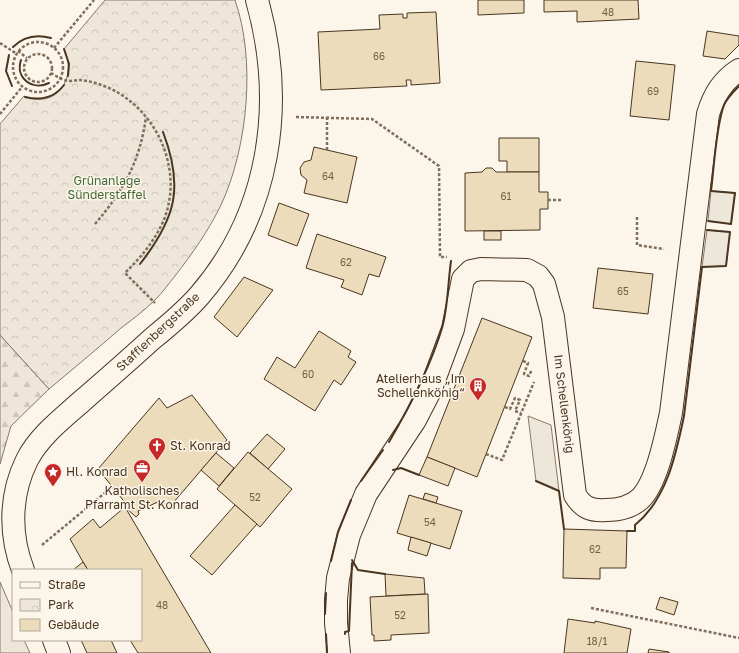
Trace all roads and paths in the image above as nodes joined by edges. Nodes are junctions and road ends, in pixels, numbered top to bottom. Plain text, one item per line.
1 (94, 0) edge
2 (257, 0) edge
3 (0, 43) edge
4 (54, 48) junction
5 (17, 53) junction
6 (27, 58) junction
7 (739, 70) edge
8 (51, 73) junction
9 (61, 78) junction
10 (22, 87) junction
11 (0, 114) edge
12 (146, 116) junction
13 (272, 116) junction
14 (327, 117) junction
15 (327, 150) dead end
16 (548, 200) dead end
17 (562, 200) dead end
18 (637, 217) dead end
19 (95, 224) dead end
20 (691, 252) junction
21 (440, 257) dead end
22 (153, 301) dead end
23 (523, 361) dead end
24 (529, 376) dead end
25 (535, 379) dead end
26 (505, 407) dead end
27 (521, 413) junction
28 (486, 454) dead end
29 (112, 487) dead end
30 (22, 566) edge
31 (591, 608) dead end
32 (739, 638) edge
33 (54, 641) edge
34 (59, 653) edge
35 (339, 653) edge

1 - 4 path
2 - 13 street, Stafflenbergstraße
3 - 5 path
4 - 5 path
4 - 9 path
5 - 6 path
5 - 10 path
6 - 8 path
6 - 8 path
7 - 20 street, Im Schellenkönig
8 - 9 path
9 - 10 path
9 - 12 path
10 - 11 path
12 - 19 path
12 - 22 path
13 - 14 path
13 - 30 street, Stafflenbergstraße
14 - 15 path
14 - 21 path
16 - 17 path
18 - 20 path
20 - 35 street, Im Schellenkönig
23 - 24 path
25 - 27 path
26 - 27 path
27 - 28 path
29 - 30 path
31 - 32 path
33 - 34 street

